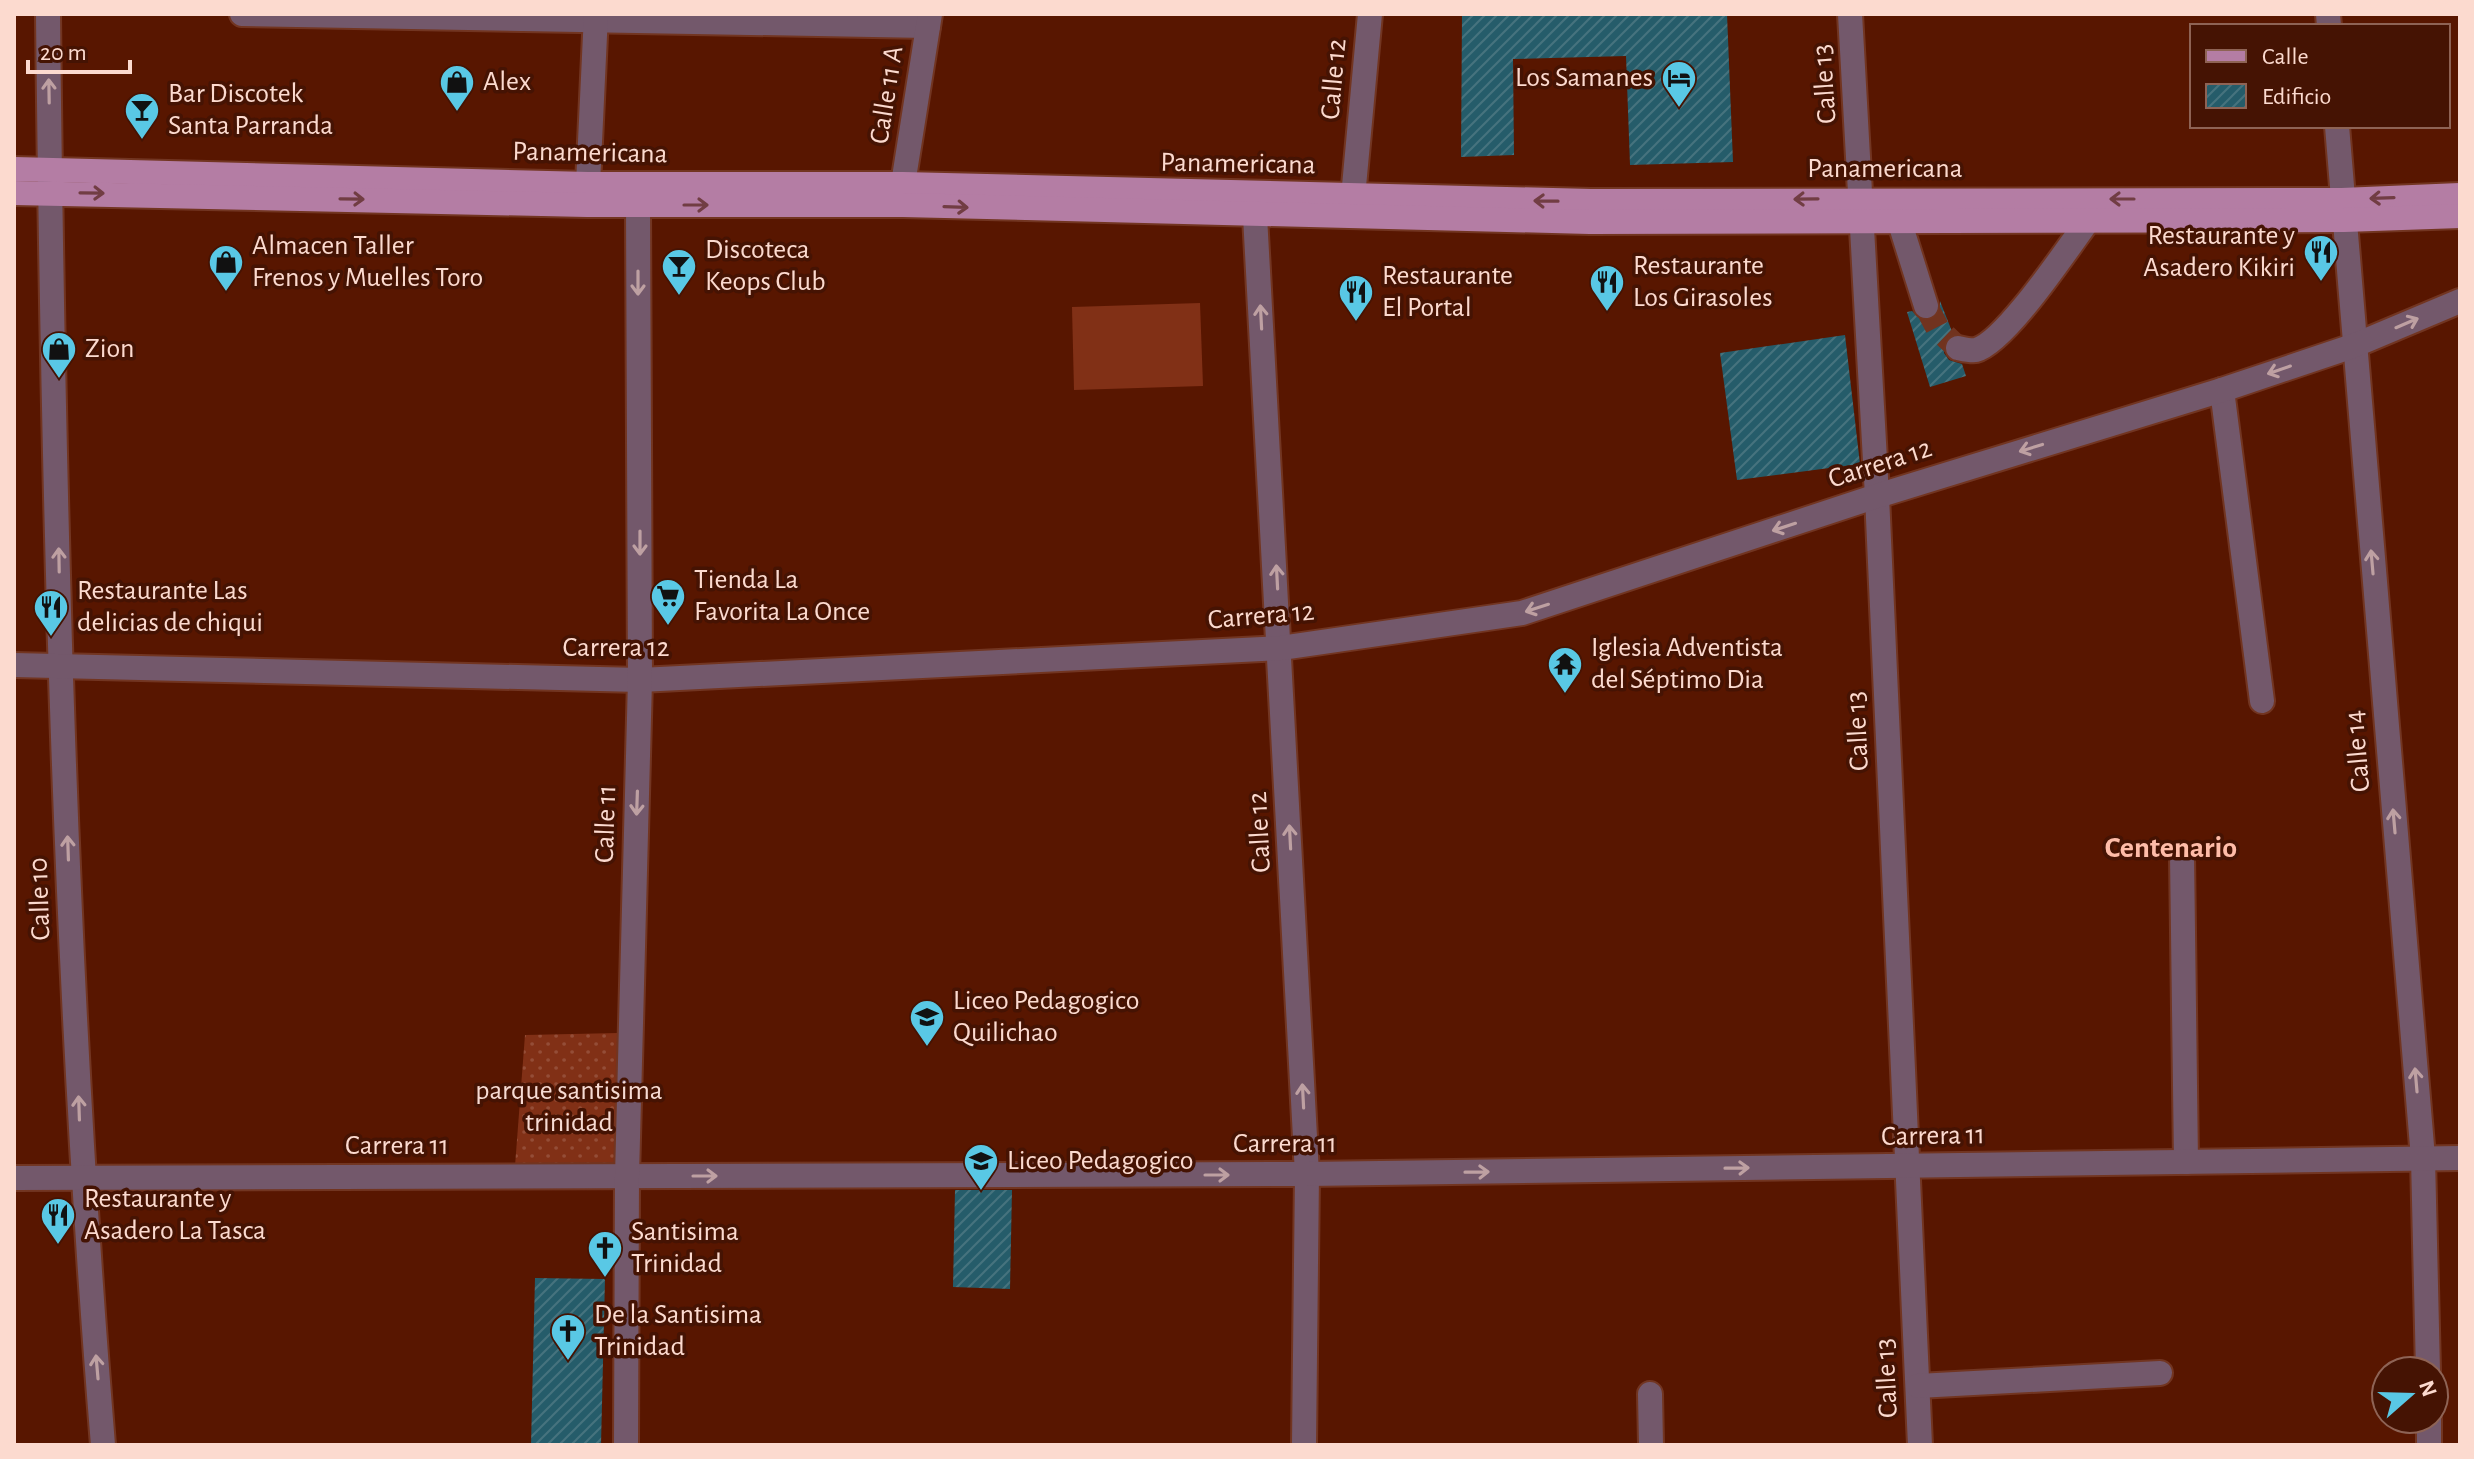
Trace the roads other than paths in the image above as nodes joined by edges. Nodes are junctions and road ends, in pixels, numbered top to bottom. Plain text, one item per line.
1 (48, 14) edge
2 (242, 14) edge
3 (1370, 14) edge
4 (1850, 14) edge
5 (596, 17) edge
6 (929, 20) edge
7 (2337, 128) edge
8 (14, 169) edge
9 (50, 180) junction
10 (588, 184) junction
11 (903, 184) junction
12 (14, 193) edge
13 (2460, 195) edge
14 (1353, 197) junction
15 (638, 205) junction
16 (1863, 209) junction
17 (2343, 210) junction
18 (1255, 216) junction
19 (2460, 216) edge
20 (2090, 218) junction
21 (1899, 220) junction
22 (2460, 301) edge
23 (1926, 306) tunnel mouth
24 (2353, 346) junction
25 (1958, 348) dead end
26 (2222, 390) junction
27 (1877, 496) junction
28 (1281, 648) junction
29 (14, 665) edge
30 (61, 668) junction
31 (640, 680) junction
32 (2262, 701) dead end
33 (2182, 855) dead end
34 (2423, 1158) junction
35 (2460, 1158) edge
36 (2186, 1162) junction
37 (1907, 1166) junction
38 (1307, 1174) junction
39 (81, 1176) junction
40 (627, 1176) junction
41 (14, 1178) edge
42 (2428, 1355) edge
43 (2160, 1373) dead end
44 (1918, 1386) junction
45 (1650, 1394) dead end
46 (103, 1445) edge
47 (626, 1445) edge
48 (1304, 1445) edge
49 (1651, 1445) edge
50 (1920, 1445) edge

9 -> 1 street, Calle 10
2 - 5 street
3 - 14 street, Calle 12
4 - 16 street, Calle 13
5 - 6 street
5 - 10 street
6 - 11 street, Calle 11 A
7 - 17 street, Calle 14
8 - 9 main road, Panamericana
9 - 10 main road, Panamericana
9 - 12 main road, Panamericana
9 -> 15 main road, Panamericana
30 -> 9 street, Calle 10
10 - 11 main road, Panamericana
11 - 14 main road, Panamericana
13 -> 17 main road, Panamericana
16 -> 14 main road, Panamericana
15 -> 18 main road, Panamericana
15 -> 31 street, Calle 11
17 -> 16 main road, Panamericana
16 - 18 main road, Panamericana
16 - 21 main road, Panamericana
16 - 27 street, Calle 13
17 - 19 main road, Panamericana
17 - 20 main road, Panamericana
17 - 24 street, Calle 14
28 -> 18 street, Calle 12
20 - 21 main road, Panamericana
20 - 25 street
21 - 23 street
24 -> 22 street, Carrera 12
24 -> 26 street, Carrera 12
34 -> 24 street, Calle 14
26 -> 27 street, Carrera 12
26 - 32 street
27 -> 28 street, Carrera 12
27 - 37 street, Calle 13
28 - 31 street, Carrera 12
38 -> 28 street, Calle 12
29 - 30 street, Carrera 12
30 - 31 street, Carrera 12
39 -> 30 street, Calle 10
31 -> 40 street, Calle 11
33 - 36 street
34 - 35 street, Carrera 11
34 - 36 street, Carrera 11
34 - 42 street, Calle 14
36 - 37 street, Carrera 11
38 -> 37 street, Carrera 11
37 - 44 street, Calle 13
40 -> 38 street, Carrera 11
38 - 48 street, Calle 12
39 - 40 street, Carrera 11
39 - 41 street, Carrera 11
46 -> 39 street, Calle 10
40 - 47 street, Calle 11
43 - 44 street
44 - 50 street, Calle 13
45 - 49 street

